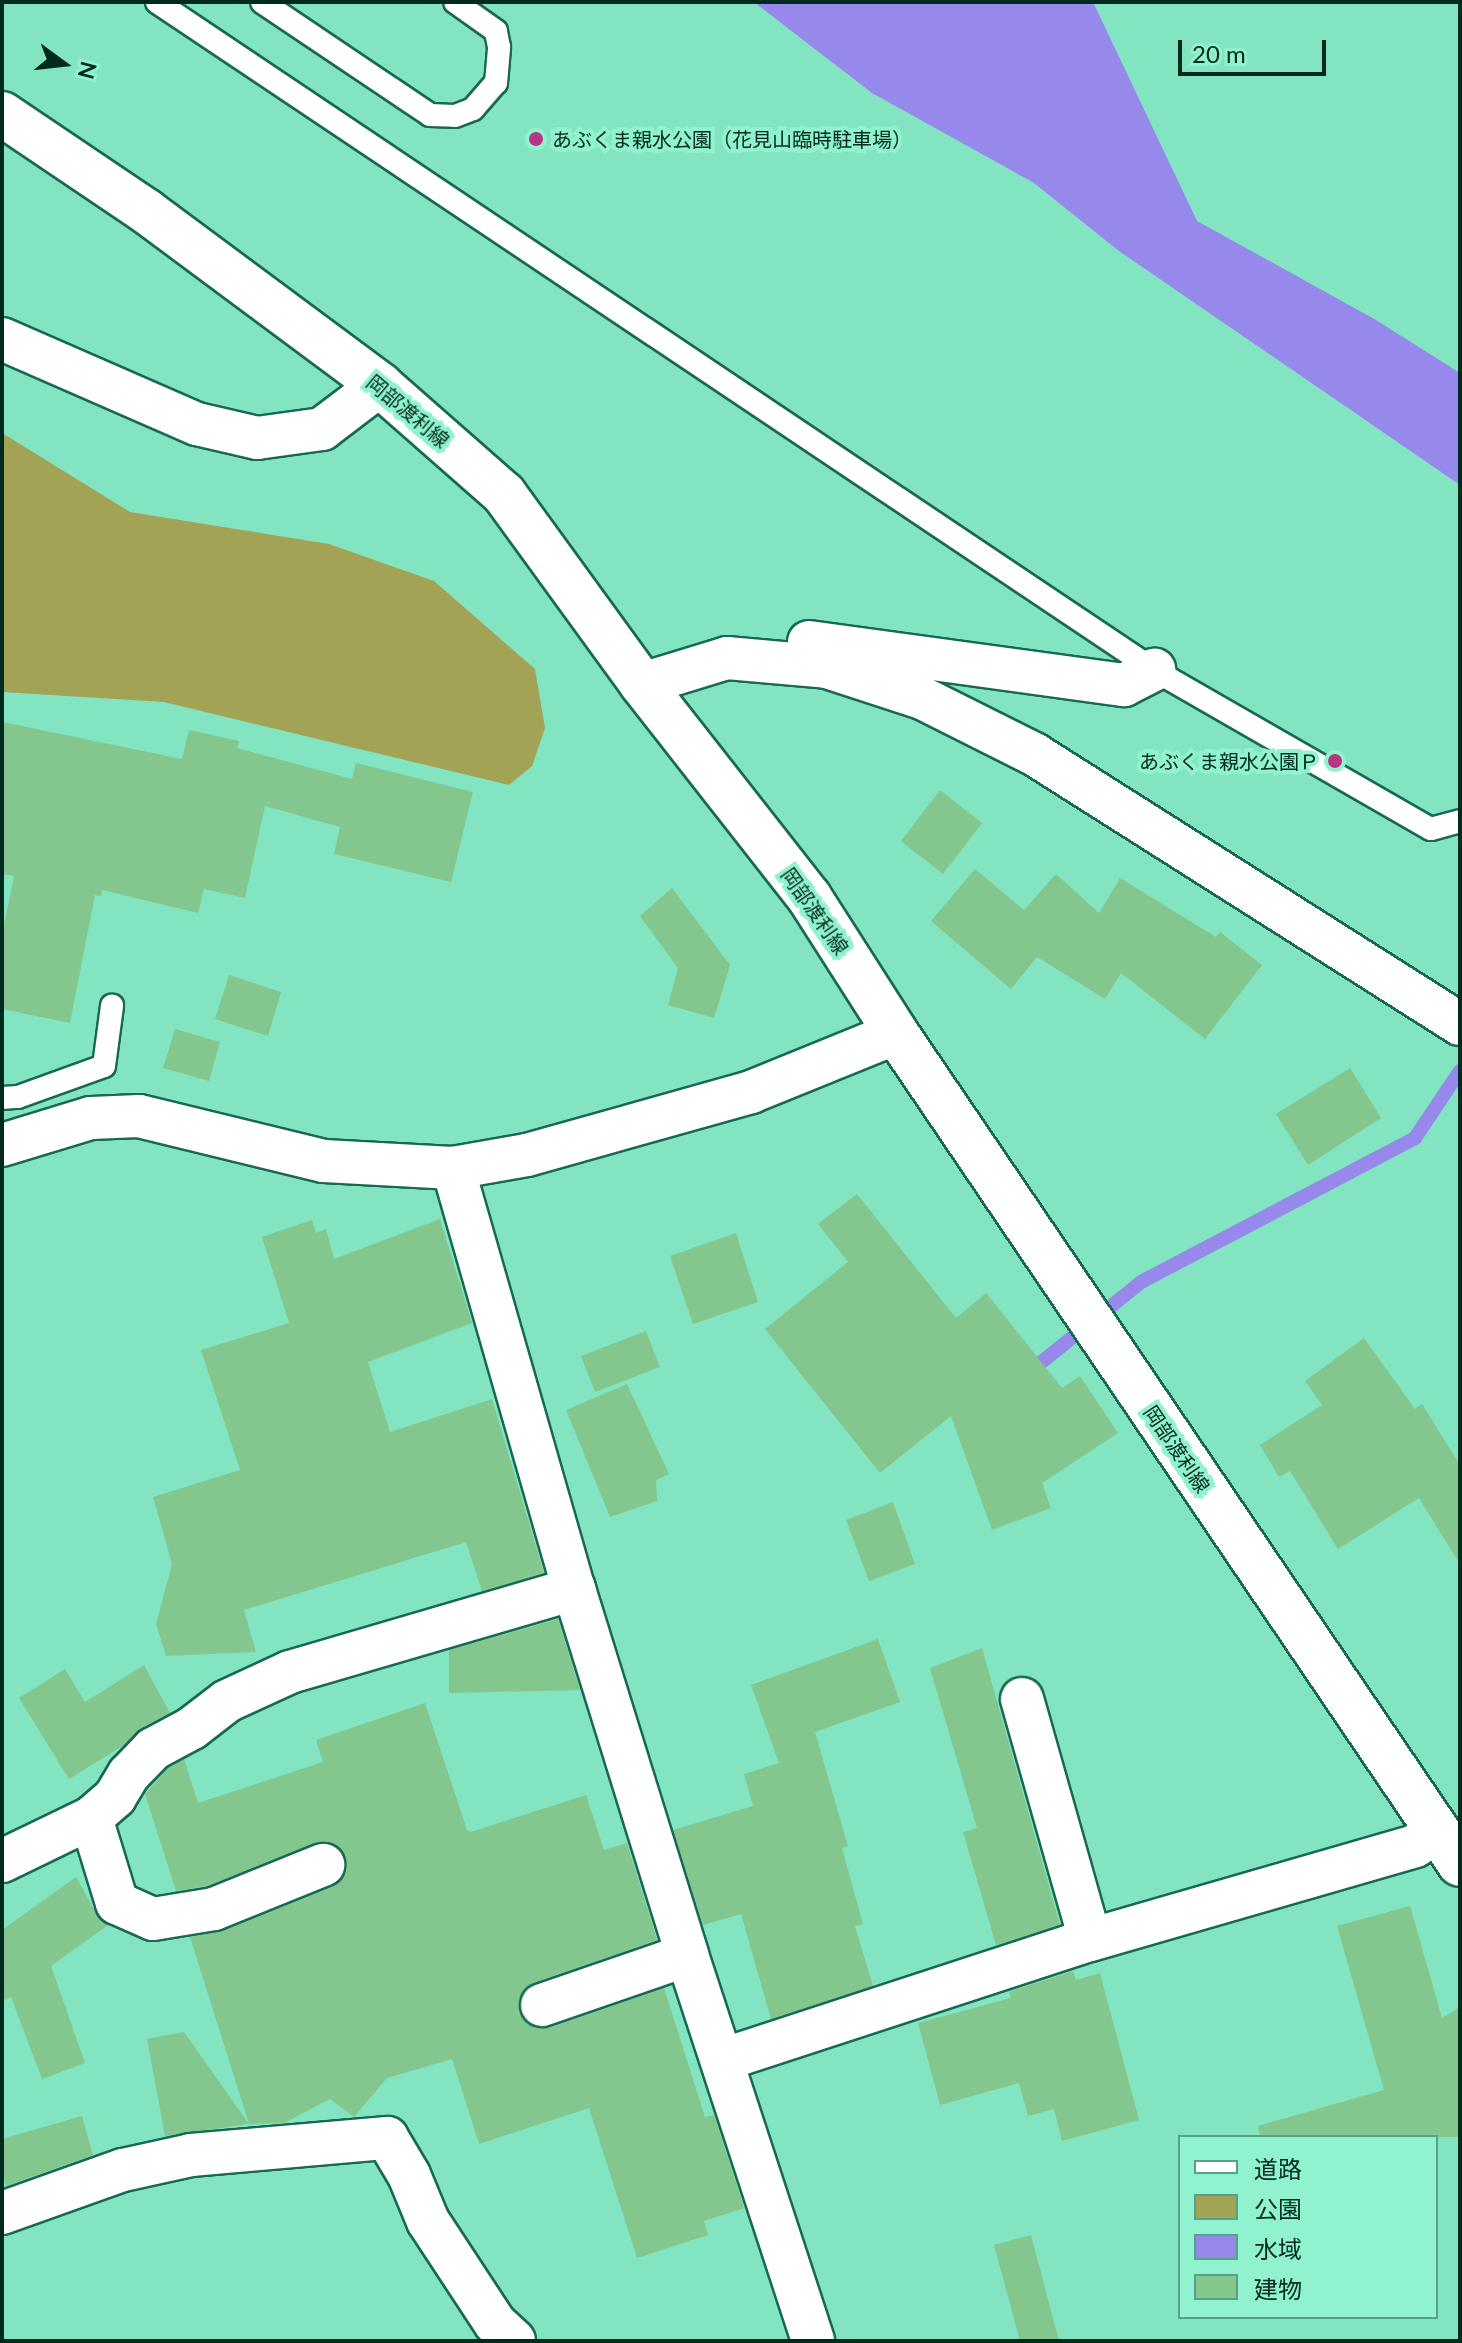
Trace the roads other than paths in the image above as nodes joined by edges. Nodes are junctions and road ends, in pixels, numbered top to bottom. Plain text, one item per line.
1 (157, 2) edge
2 (262, 2) edge
3 (455, 2) edge
4 (2, 114) edge
5 (2, 339) edge
6 (380, 385) junction
7 (727, 658) junction
8 (1154, 670) junction
9 (642, 684) junction
10 (1460, 821) edge
11 (112, 1006) dead end
12 (1460, 1024) edge
13 (896, 1033) junction
14 (2, 1098) edge
15 (2, 1145) edge
16 (453, 1168) junction
17 (574, 1589) junction
18 (1022, 1699) dead end
19 (91, 1818) junction
20 (1454, 1855) edge
21 (2, 1861) edge
22 (323, 1865) dead end
23 (1090, 1940) junction
24 (687, 1955) junction
25 (542, 2005) dead end
26 (722, 2060) junction
27 (2, 2213) edge
28 (514, 2341) edge
29 (813, 2341) edge

1 - 8 lane
2 - 3 lane
4 - 6 main road, 岡部渡利線
5 - 6 street
6 - 9 main road, 岡部渡利線
7 - 8 street
7 - 9 street
7 - 12 street
8 - 10 lane
9 - 13 main road, 岡部渡利線
11 - 14 lane
13 - 16 street
13 - 20 main road, 岡部渡利線
15 - 16 street
16 - 17 street
17 - 19 street
17 - 24 street
18 - 23 street
19 - 21 street
19 - 22 street
20 - 23 street
23 - 26 street
24 - 25 street
24 - 26 street
26 - 29 street
27 - 28 street

